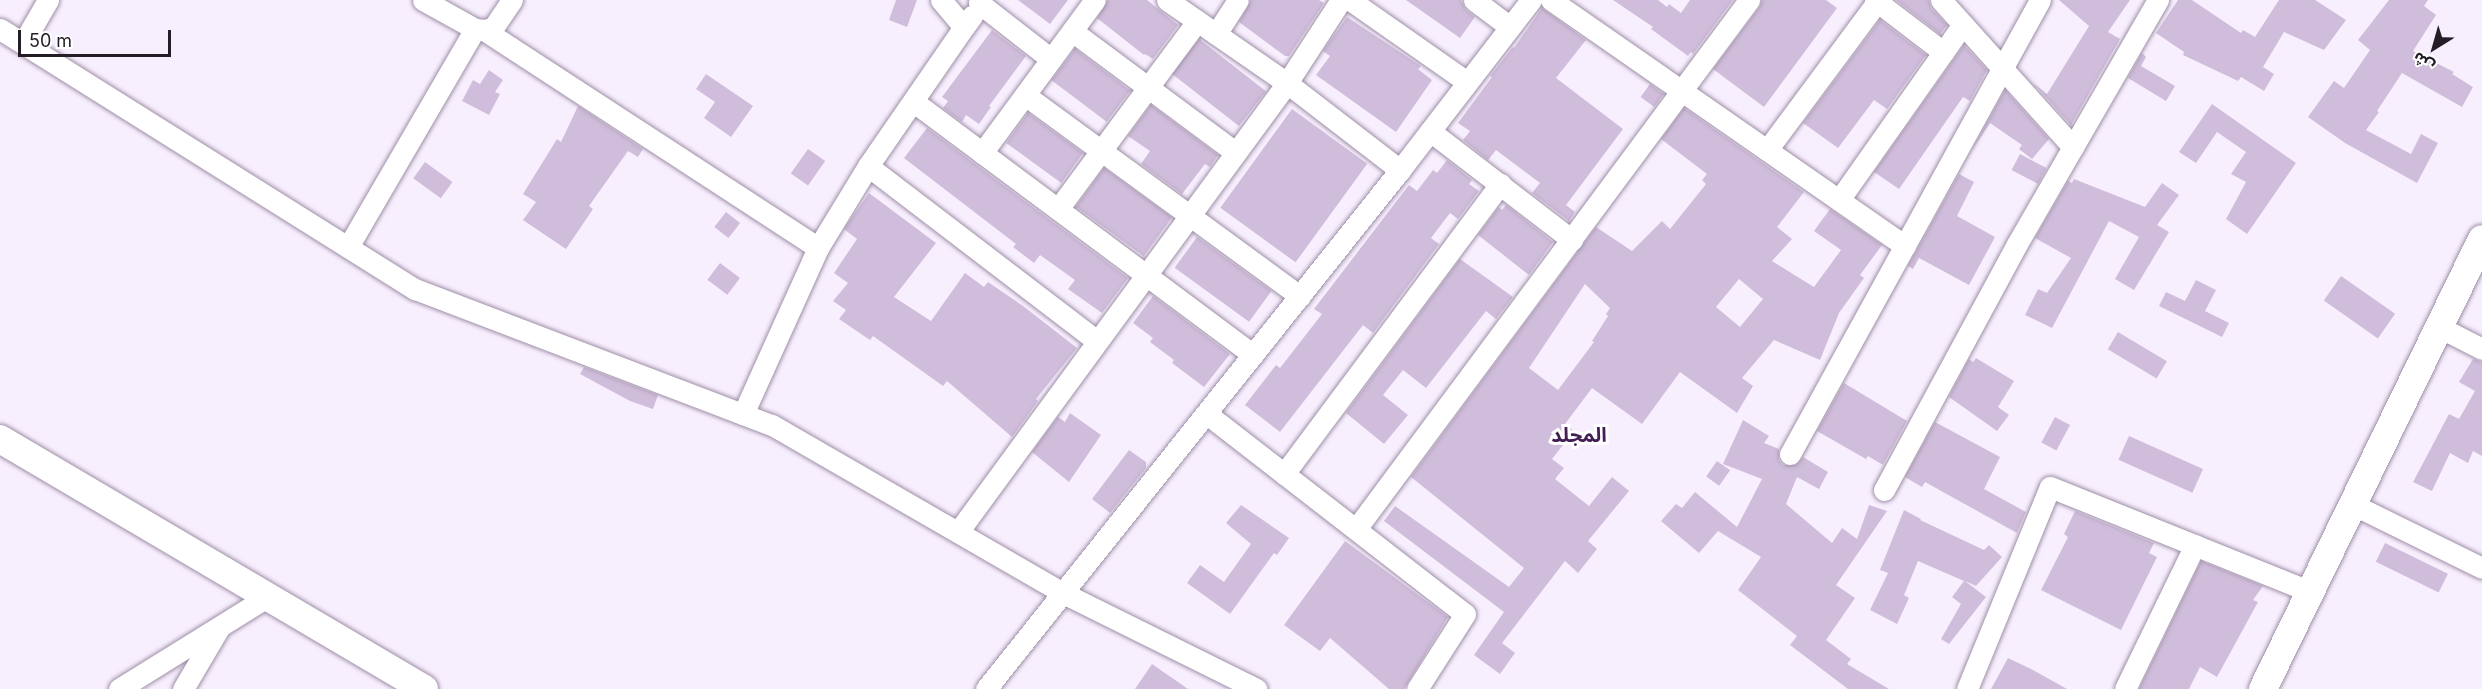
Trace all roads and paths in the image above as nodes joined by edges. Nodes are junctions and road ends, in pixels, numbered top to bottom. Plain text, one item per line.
1 (48, 0) edge
2 (423, 0) edge
3 (512, 0) edge
4 (941, 0) edge
5 (1095, 0) edge
6 (1167, 0) edge
7 (1238, 0) edge
8 (1341, 0) edge
9 (1350, 0) edge
10 (1474, 0) edge
11 (1531, 0) edge
12 (1551, 0) edge
13 (1749, 0) edge
14 (1941, 0) edge
15 (2040, 0) edge
16 (2158, 0) edge
17 (1876, 1) edge
18 (981, 2) edge
19 (1579, 7) edge
20 (1197, 21) junction
21 (1962, 24) junction
22 (964, 27) junction
23 (1510, 27) junction
24 (0, 29) edge
25 (479, 30) junction
26 (1072, 31) junction
27 (1216, 34) junction
28 (23, 43) junction
29 (1943, 52) junction
30 (1052, 59) junction
31 (2002, 69) junction
32 (1467, 82) junction
33 (1287, 83) junction
34 (1148, 87) junction
35 (1682, 91) junction
36 (1025, 95) junction
37 (914, 102) junction
38 (1430, 131) junction
39 (2073, 147) junction
40 (1102, 150) junction
41 (1767, 150) junction
42 (1236, 152) junction
43 (982, 153) junction
44 (868, 166) junction
45 (1400, 170) junction
46 (1500, 184) junction
47 (1839, 200) junction
48 (1058, 209) junction
49 (1190, 215) junction
50 (2482, 239) edge
51 (1572, 240) junction
52 (1905, 246) junction
53 (348, 247) junction
54 (818, 248) junction
55 (1146, 274) junction
56 (1300, 296) junction
57 (2439, 327) junction
58 (1097, 341) junction
59 (2482, 349) edge
60 (1253, 355) junction
61 (743, 414) junction
62 (1207, 414) junction
63 (0, 439) edge
64 (1790, 454) dead end
65 (1284, 474) junction
66 (1884, 490) dead end
67 (2352, 504) junction
68 (1356, 529) junction
69 (958, 532) junction
70 (2195, 545) junction
71 (2482, 568) edge
72 (2310, 591) junction
73 (1063, 593) junction
74 (267, 597) junction
75 (221, 625) junction
76 (119, 689) edge
77 (183, 689) edge
78 (424, 689) edge
79 (986, 689) edge
80 (1256, 689) edge
81 (1417, 689) edge
82 (1966, 689) edge
83 (2125, 689) edge
84 (2263, 689) edge

1 - 28 street
2 - 25 street
3 - 25 street
4 - 22 street
5 - 26 street
6 - 20 street
7 - 27 street
8 - 33 street
9 - 32 street
10 - 23 street
11 - 23 street
12 - 19 street
13 - 35 street
14 - 21 street
15 - 31 street
16 - 39 street
17 - 29 street
17 - 41 street
18 - 22 street
18 - 30 street
19 - 35 street
20 - 27 street
20 - 34 street
21 - 29 street
21 - 31 street
22 - 37 street
23 - 32 street
24 - 28 street
25 - 53 street
25 - 54 street
26 - 30 street
26 - 34 street
27 - 33 street
28 - 53 street
29 - 47 street
30 - 36 street
31 - 39 street
31 - 52 street
32 - 38 street
33 - 42 street
33 - 45 street
34 - 40 street
34 - 42 street
35 - 41 street
35 - 51 street
36 - 40 street
36 - 43 street
37 - 43 street
37 - 44 street
38 - 45 street
38 - 46 street
39 - 66 street
40 - 48 street
40 - 49 street
41 - 47 street
42 - 49 street
43 - 48 street
44 - 54 street
44 - 58 street
45 - 56 street
46 - 51 street
46 - 65 street
47 - 52 street
48 - 55 street
49 - 55 street
49 - 56 street
50 - 57 street
51 - 68 street
52 - 64 street
53 - 61 street
54 - 61 street
55 - 58 street
55 - 60 street
56 - 60 street
57 - 59 street
57 - 67 street
58 - 69 street
60 - 62 street
61 - 69 street
62 - 65 street
62 - 73 street
63 - 74 street
65 - 68 street
67 - 71 street
67 - 72 street
68 - 81 street
69 - 73 street
70 - 72 street
70 - 82 street
70 - 83 street
72 - 84 street
73 - 79 street
73 - 80 street
74 - 75 street
74 - 78 street
75 - 76 street
75 - 77 street

